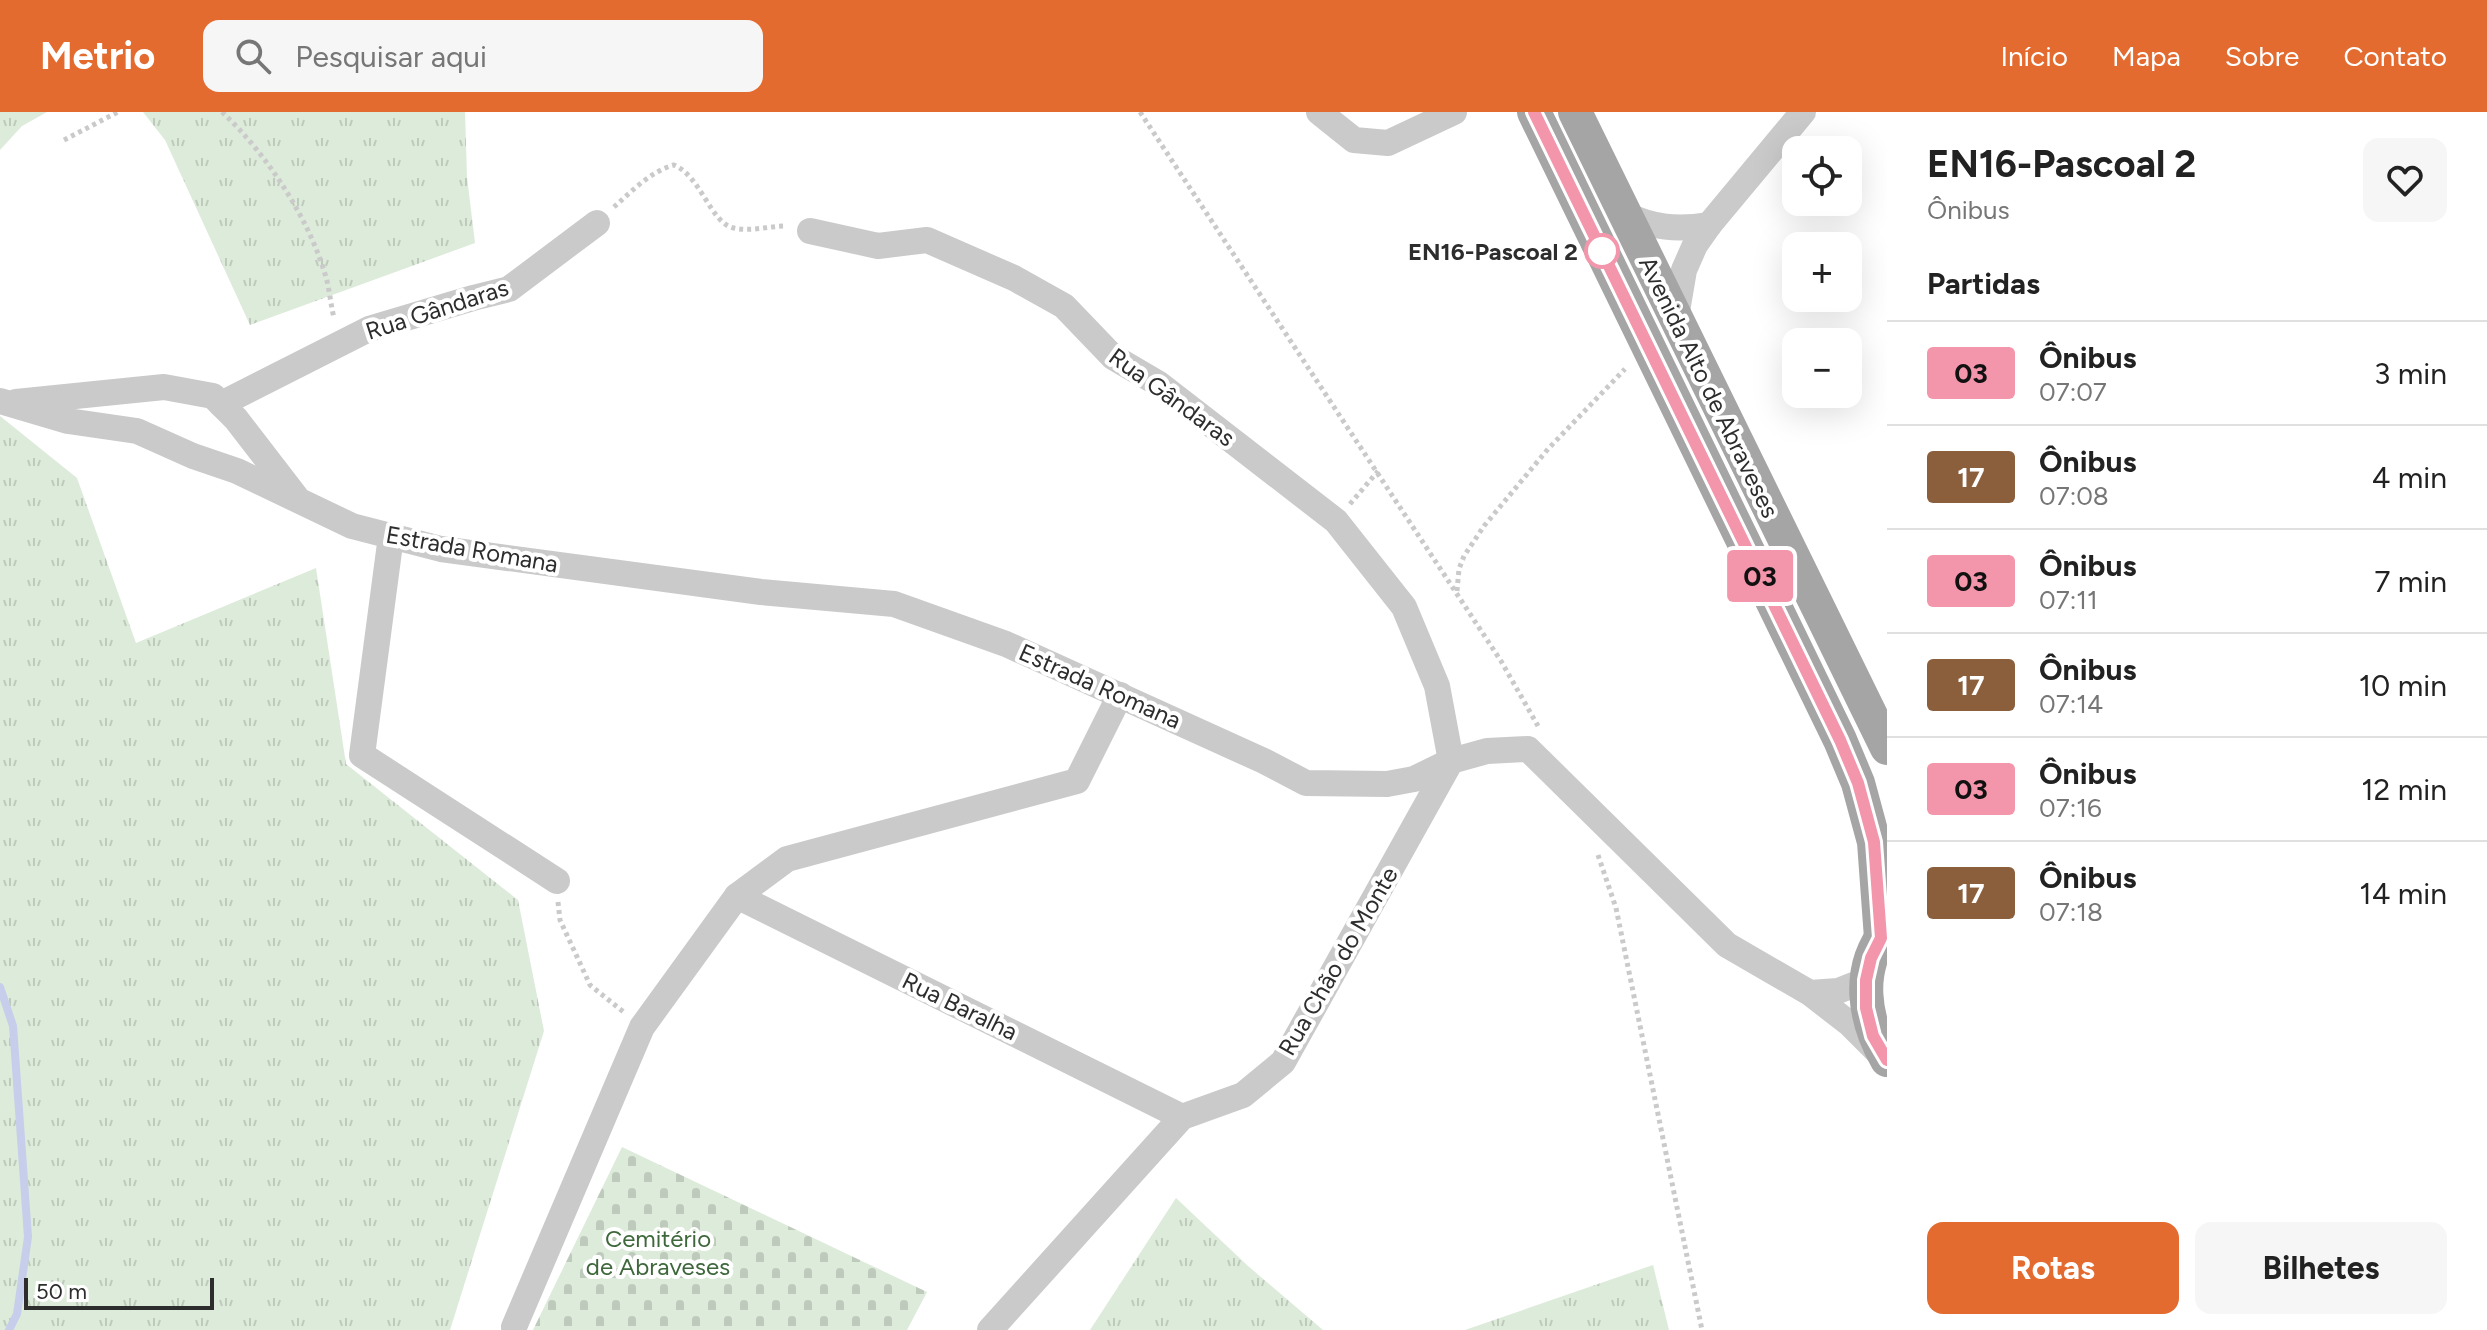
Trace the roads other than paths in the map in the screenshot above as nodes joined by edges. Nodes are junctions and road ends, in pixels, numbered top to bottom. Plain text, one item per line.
1 (1319, 112) edge
2 (1454, 112) edge
3 (1534, 112) edge
4 (1575, 112) edge
5 (1803, 112) edge
6 (1624, 214) junction
7 (597, 223) road end
8 (1709, 225) junction
9 (810, 231) road end
10 (1676, 317) junction
11 (3, 402) edge
12 (221, 404) junction
13 (298, 500) junction
14 (391, 536) junction
15 (1120, 695) junction
16 (1887, 748) edge
17 (1451, 761) junction
18 (557, 881) road end
19 (737, 896) junction
20 (1884, 934) edge
21 (1866, 980) junction
22 (1810, 993) junction
23 (1887, 1060) edge
24 (1182, 1117) junction
25 (514, 1327) dead end
26 (990, 1330) edge

1 - 2 street
3 - 20 main road, Avenida Alto de Abraveses
4 - 6 main road, Avenida Alto de Abraveses
5 - 8 street
6 - 8 street
6 - 10 main road, Avenida Alto de Abraveses
7 - 12 street, Rua Gândaras
8 - 10 street
9 - 17 street, Rua Gândaras
10 - 16 main road, Avenida Alto de Abraveses
11 - 12 street, Estrada Romana
11 - 13 street, Estrada Romana
12 - 13 street, Estrada Romana
13 - 14 street, Estrada Romana
14 - 15 street, Estrada Romana
14 - 18 street
15 - 17 street, Estrada Romana
15 - 19 street
17 - 22 street, Estrada Romana
17 - 24 street, Rua Chão do Monte
19 - 24 street, Rua Baralha
19 - 25 street
20 - 21 main road
21 - 22 street
21 - 23 main road
22 - 23 street, Estrada Romana
24 - 26 street, Rua Chão do Monte

